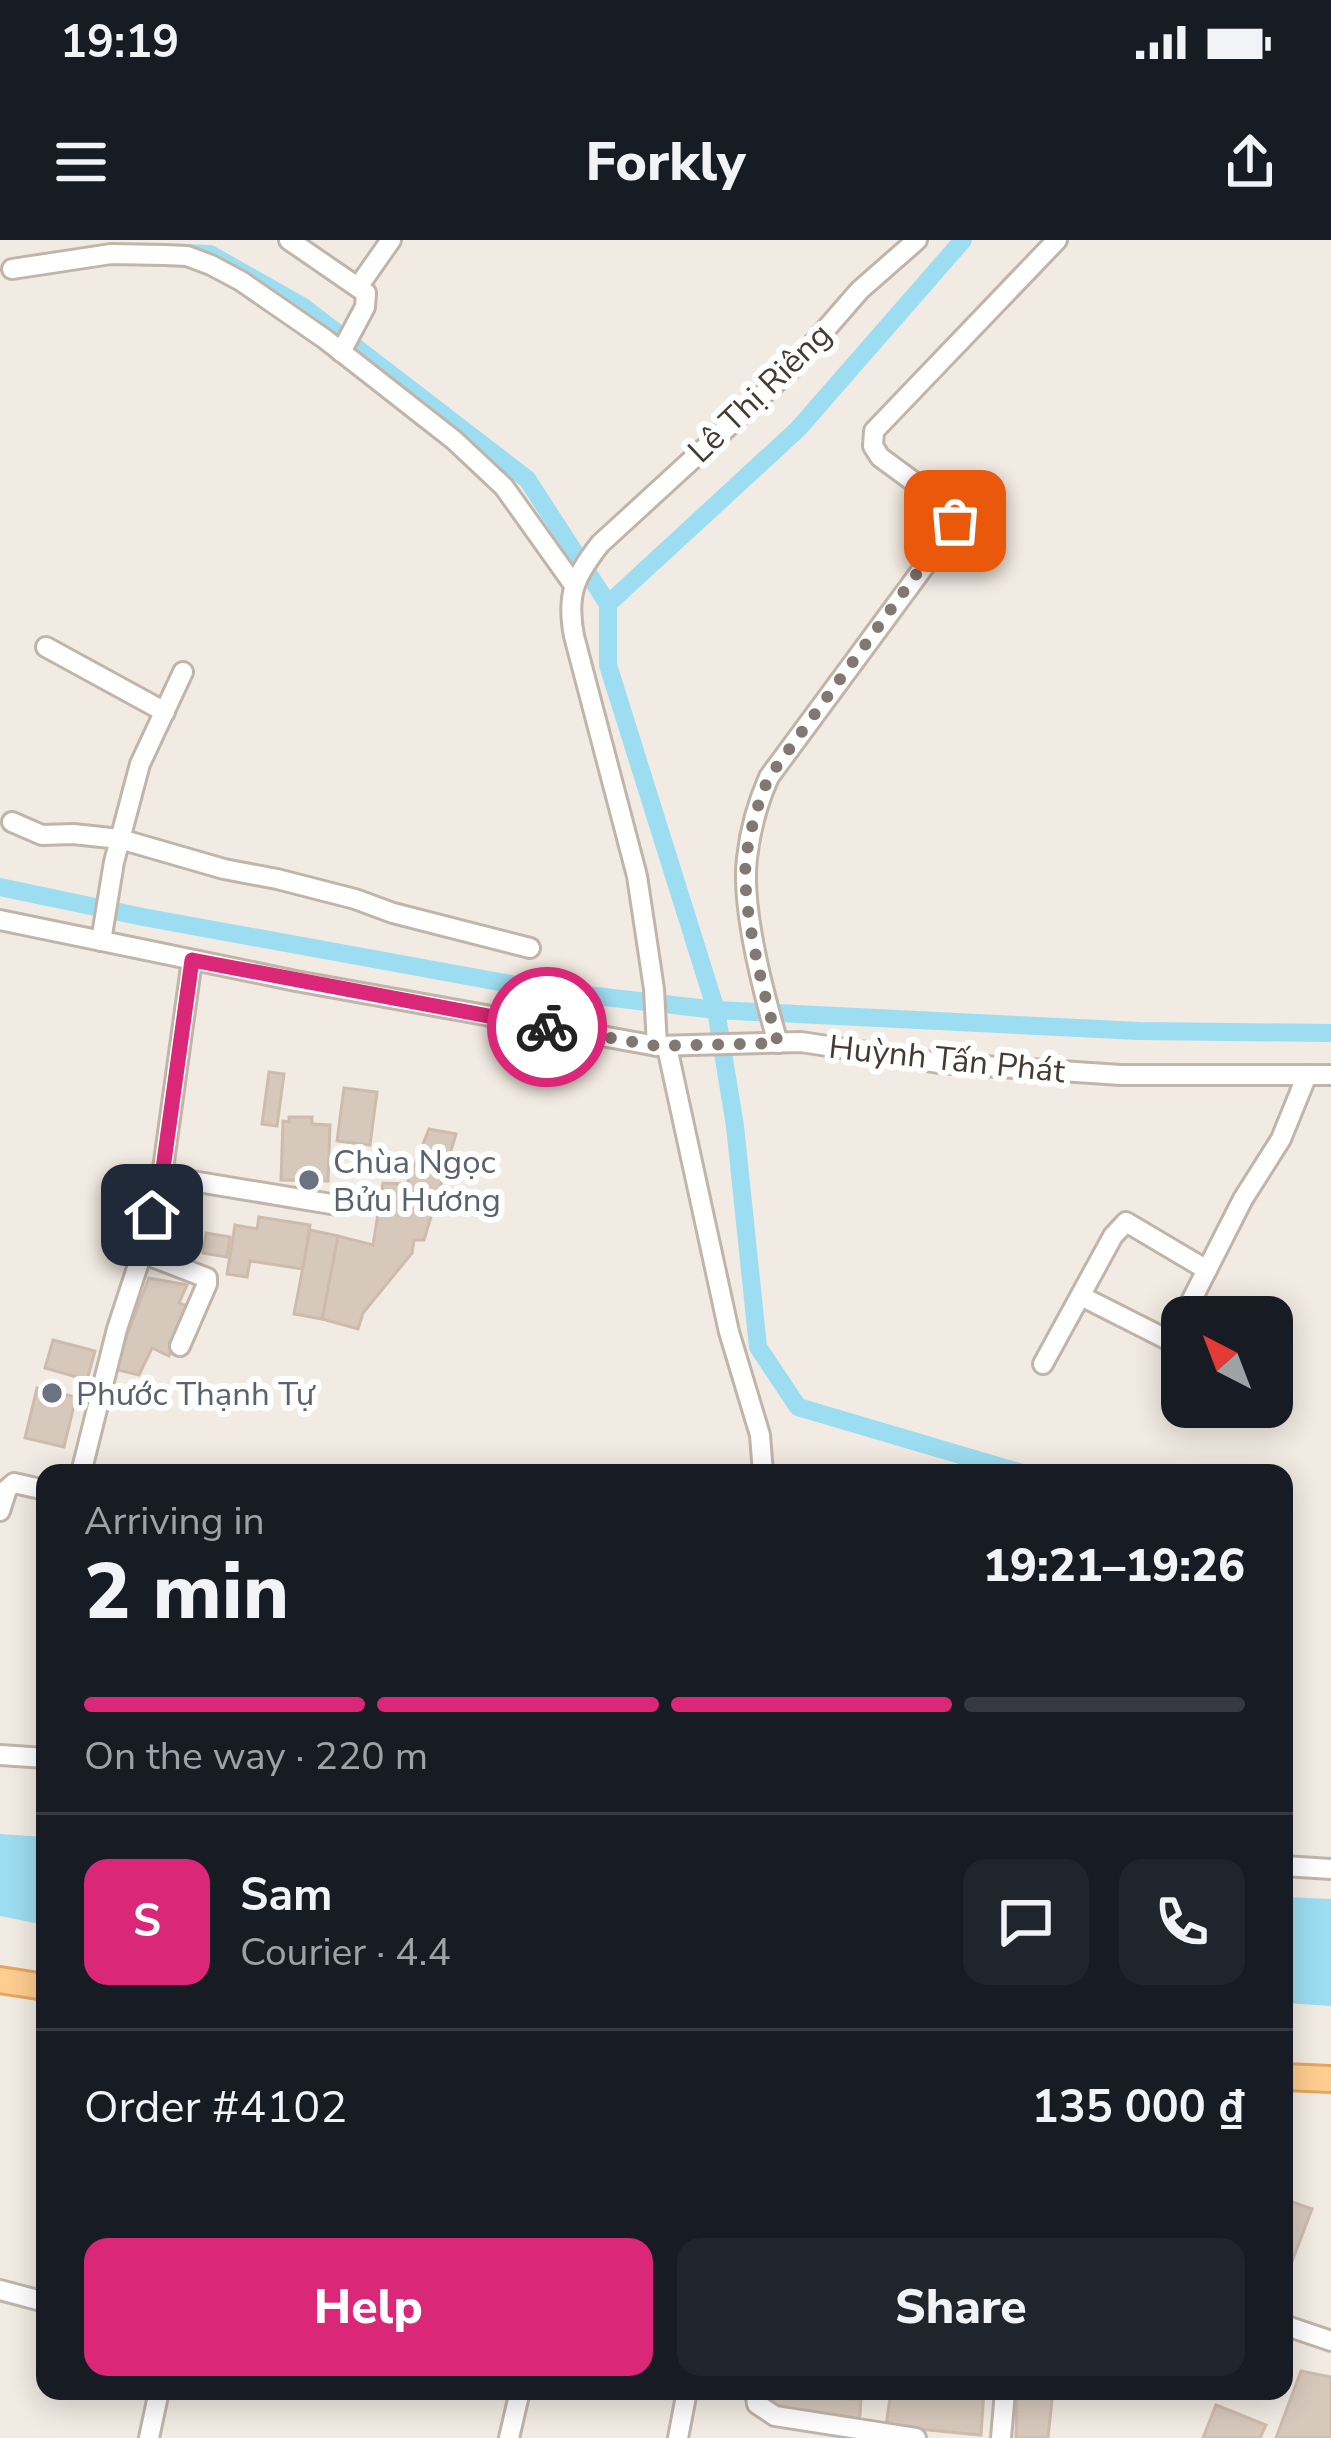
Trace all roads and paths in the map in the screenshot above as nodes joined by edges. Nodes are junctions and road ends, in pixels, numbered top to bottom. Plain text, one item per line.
1 (289, 240) edge
2 (392, 240) edge
3 (917, 240) edge
4 (1057, 240) edge
5 (12, 269) dead end
6 (358, 287) junction
7 (343, 348) junction
8 (574, 585) junction
9 (46, 647) dead end
10 (183, 672) dead end
11 (165, 712) junction
12 (12, 822) dead end
13 (120, 839) junction
14 (0, 920) edge
15 (101, 941) junction
16 (530, 948) dead end
17 (192, 960) junction
18 (665, 1043) junction
19 (770, 1043) junction
20 (1307, 1075) junction
21 (1331, 1075) edge
22 (162, 1176) junction
23 (338, 1205) dead end
24 (142, 1253) junction
25 (1207, 1270) junction
26 (1193, 1296) edge
27 (1081, 1297) junction
28 (1161, 1344) edge
29 (180, 1346) dead end
30 (1043, 1364) dead end
31 (83, 1464) edge
32 (762, 1464) edge
33 (36, 1488) edge
34 (0, 1511) edge
35 (0, 1755) edge
36 (36, 1757) edge
37 (1293, 1867) edge
38 (1331, 1869) edge
39 (0, 1980) edge
40 (36, 1986) edge
41 (1293, 2077) edge
42 (1331, 2079) edge
43 (0, 2290) edge
44 (36, 2300) edge
45 (1293, 2328) edge
46 (1331, 2341) edge
47 (157, 2400) edge
48 (518, 2400) edge
49 (685, 2400) edge
50 (756, 2400) edge
51 (1004, 2400) edge
52 (149, 2438) edge
53 (509, 2438) edge
54 (678, 2438) edge
55 (916, 2438) edge
56 (1001, 2438) edge

1 - 6 street
2 - 6 street
3 - 8 street, Lê Thị Riêng
4 - 19 street
5 - 7 street
6 - 7 street
7 - 8 street
8 - 18 street
9 - 11 street
10 - 11 street
11 - 13 street
12 - 13 street
13 - 15 street
13 - 16 street
14 - 15 street, Huỳnh Tấn Phát
15 - 17 street, Huỳnh Tấn Phát
17 - 18 street, Huỳnh Tấn Phát
17 - 22 street
18 - 19 street, Huỳnh Tấn Phát
18 - 32 street
19 - 20 street, Huỳnh Tấn Phát
20 - 21 street, Huỳnh Tấn Phát
20 - 25 street
22 - 23 street
22 - 24 street
24 - 29 street
24 - 31 street
25 - 26 street
25 - 27 street
27 - 28 street
27 - 30 street
33 - 34 street
35 - 36 street
37 - 38 street
39 - 40 main road
41 - 42 main road
43 - 44 street
45 - 46 street
47 - 52 street
48 - 53 street
49 - 54 street
50 - 55 street
51 - 56 street

